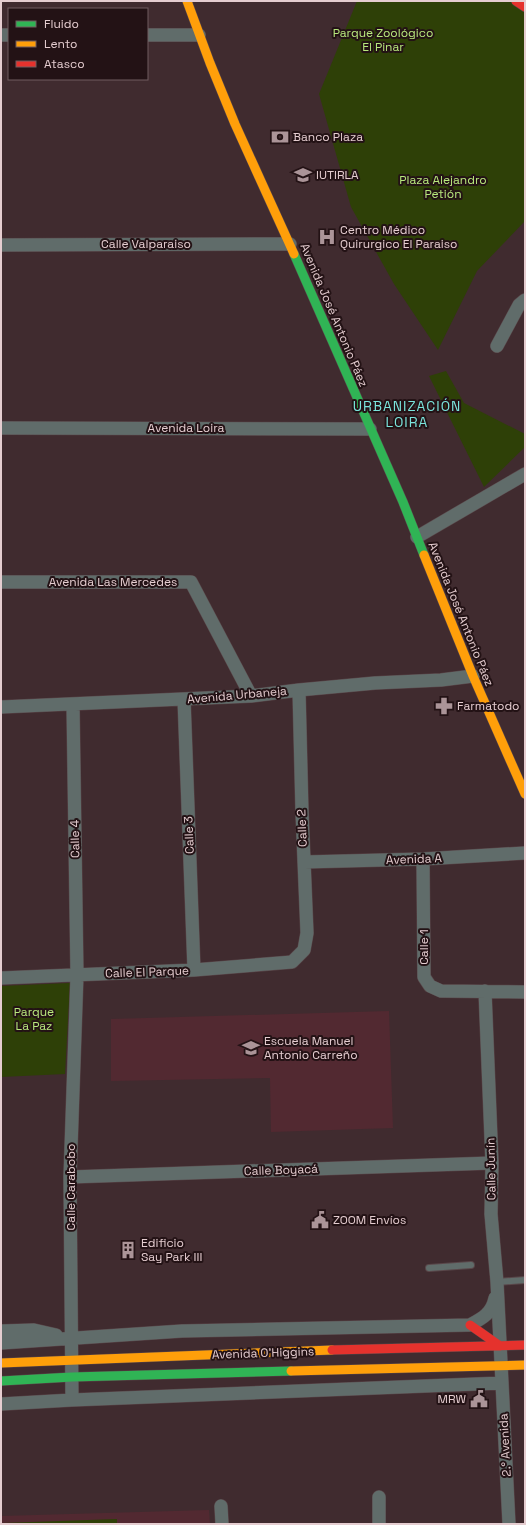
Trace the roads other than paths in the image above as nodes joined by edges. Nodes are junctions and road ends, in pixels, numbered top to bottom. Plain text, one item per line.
1 (187, 1) edge
2 (516, 1) edge
3 (525, 7) edge
4 (148, 35) edge
5 (199, 35) junction
6 (290, 244) junction
7 (1, 245) edge
8 (525, 300) edge
9 (497, 346) dead end
10 (1, 428) edge
11 (370, 429) junction
12 (525, 474) edge
13 (417, 537) junction
14 (1, 582) edge
15 (473, 676) junction
16 (299, 690) junction
17 (251, 696) junction
18 (184, 699) junction
19 (73, 704) junction
20 (1, 707) edge
21 (525, 794) edge
22 (525, 853) edge
23 (424, 859) junction
24 (304, 862) junction
25 (292, 962) joint
26 (194, 970) junction
27 (77, 975) junction
28 (1, 978) edge
29 (485, 991) junction
30 (525, 992) edge
31 (492, 1163) junction
32 (70, 1177) junction
33 (471, 1265) dead end
34 (430, 1268) dead end
35 (525, 1280) edge
36 (497, 1288) junction
37 (470, 1325) junction
38 (1, 1331) edge
39 (71, 1338) junction
40 (1, 1343) edge
41 (525, 1345) edge
42 (500, 1346) junction
43 (71, 1360) junction
44 (1, 1363) edge
45 (501, 1365) junction
46 (525, 1365) edge
47 (72, 1378) junction
48 (1, 1381) edge
49 (502, 1383) junction
50 (481, 1385) junction
51 (72, 1400) junction
52 (1, 1404) edge
53 (378, 1497) dead end
54 (221, 1506) dead end
55 (222, 1524) edge
56 (379, 1524) edge
57 (509, 1524) edge

1 - 5 main road, Avenida José Antonio Páez
2 - 3 main road
4 - 5 street
5 - 6 main road, Avenida José Antonio Páez
6 - 7 street, Calle Valparaiso
6 - 11 main road, Avenida José Antonio Páez
8 - 9 street
10 - 11 street, Avenida Loira
11 - 13 main road, Avenida José Antonio Páez
12 - 13 street
13 - 15 main road, Avenida José Antonio Páez
14 - 17 street, Avenida Las Mercedes
15 - 16 street, Avenida Urbaneja
15 - 21 main road, Avenida José Antonio Páez
16 - 17 street, Avenida Urbaneja
16 - 24 street, Calle 2
17 - 18 street, Avenida Urbaneja
18 - 19 street, Avenida Urbaneja
18 - 26 street, Calle 3
19 - 20 street, Avenida Urbaneja
19 - 27 street, Calle 4
22 - 23 street, Avenida A
23 - 24 street, Avenida A
23 - 29 street, Calle 1
24 - 25 street, Calle 2
25 - 26 street, Calle El Parque
26 - 27 street, Calle El Parque
27 - 28 street, Calle El Parque
27 - 32 street, Calle Carabobo
29 - 30 street, Calle 1
29 - 31 street, Calle Junín
31 - 32 street, Calle Boyacá
31 - 36 street, Calle Junín
32 - 39 street, Calle Carabobo
33 - 34 lane
35 - 36 lane
36 - 37 street, Avenida O'Higgins
36 - 42 street, Calle Junín
37 - 39 street, Avenida O'Higgins
37 - 42 main road
38 - 39 street
39 - 40 street, Avenida O'Higgins
39 - 43 street, Calle Carabobo
41 - 42 main road, Avenida O'Higgins
42 - 43 main road, Avenida O'Higgins
42 - 45 street, Calle Junín
43 - 44 main road, Avenida O'Higgins
43 - 47 street, Calle Carabobo
45 - 46 main road, Avenida O'Higgins
45 - 47 main road, Avenida O'Higgins
45 - 49 street, 2.° Avenida
45 - 50 street
47 - 48 main road, Avenida O'Higgins
47 - 51 street, Calle Carabobo
49 - 50 street
49 - 57 street, 2.° Avenida
50 - 51 street
51 - 52 street
53 - 56 street
54 - 55 street

